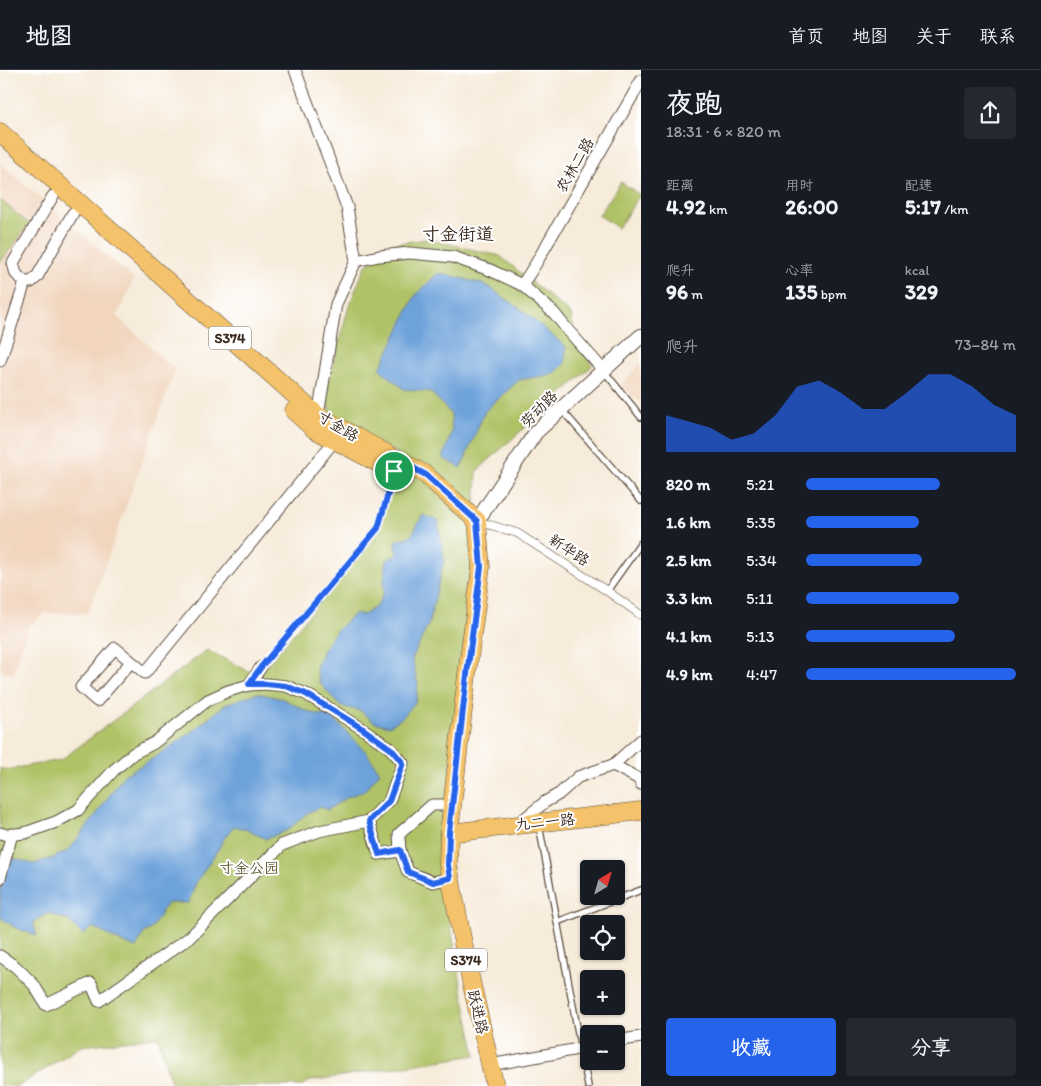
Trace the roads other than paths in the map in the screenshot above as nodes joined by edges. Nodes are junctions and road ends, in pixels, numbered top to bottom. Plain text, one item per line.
1 (295, 70) edge
2 (641, 81) edge
3 (0, 132) edge
4 (0, 148) edge
5 (53, 196) junction
6 (73, 213) junction
7 (356, 261) junction
8 (25, 282) junction
9 (522, 285) junction
10 (641, 336) edge
11 (0, 361) edge
12 (604, 371) junction
13 (561, 409) junction
14 (318, 416) junction
15 (641, 417) edge
16 (334, 440) junction
17 (396, 466) junction
18 (641, 501) edge
19 (477, 521) junction
20 (641, 543) edge
21 (607, 591) junction
22 (641, 615) edge
23 (132, 662) junction
24 (261, 667) joint
25 (249, 684) junction
26 (641, 740) edge
27 (613, 765) junction
28 (641, 784) edge
29 (452, 805) junction
30 (641, 811) edge
31 (369, 821) junction
32 (539, 822) junction
33 (517, 825) junction
34 (449, 832) junction
35 (6, 834) edge
36 (400, 850) junction
37 (0, 878) edge
38 (450, 878) junction
39 (641, 890) edge
40 (557, 922) junction
41 (0, 956) edge
42 (580, 1025) edge
43 (641, 1037) edge
44 (625, 1040) edge
45 (580, 1048) edge
46 (490, 1065) junction
47 (587, 1070) edge
48 (495, 1086) edge
49 (588, 1086) edge

1 - 7 street
2 - 9 street, 农林二路
3 - 14 main road, 寸金路 / S374
4 - 5 main road, 寸金路 / S374
5 - 6 main road, 寸金路 / S374
5 - 8 street
6 - 8 street
6 - 16 main road, 寸金路 / S374
7 - 9 street
7 - 14 street
8 - 11 street
9 - 12 street
10 - 12 street, 劳动路
12 - 13 street, 劳动路
12 - 15 lane
13 - 18 lane
13 - 19 street, 劳动路
14 - 17 main road, 寸金路 / S374
16 - 17 main road, 寸金路 / S374
16 - 23 street
17 - 19 main road, 寸金路 / S374
17 - 24 lane
19 - 21 street, 新华路
19 - 29 main road, 跃进路 / S374
20 - 21 lane
21 - 22 street, 新华路
23 - 23 street
24 - 25 street
25 - 31 street
25 - 35 street
26 - 27 street
27 - 28 street
27 - 33 street
29 - 34 main road, 跃进路 / S374
29 - 36 street
30 - 32 main road, 九二一路
31 - 36 street
31 - 41 street
32 - 33 main road, 九二一路
32 - 40 lane
33 - 34 main road, 九二一路
34 - 38 main road, 跃进路 / S374
35 - 37 street
36 - 38 street
38 - 46 main road, 跃进路 / S374
39 - 40 lane
40 - 42 lane
43 - 44 street
45 - 46 street
46 - 48 main road, 跃进路 / S374
47 - 49 lane

